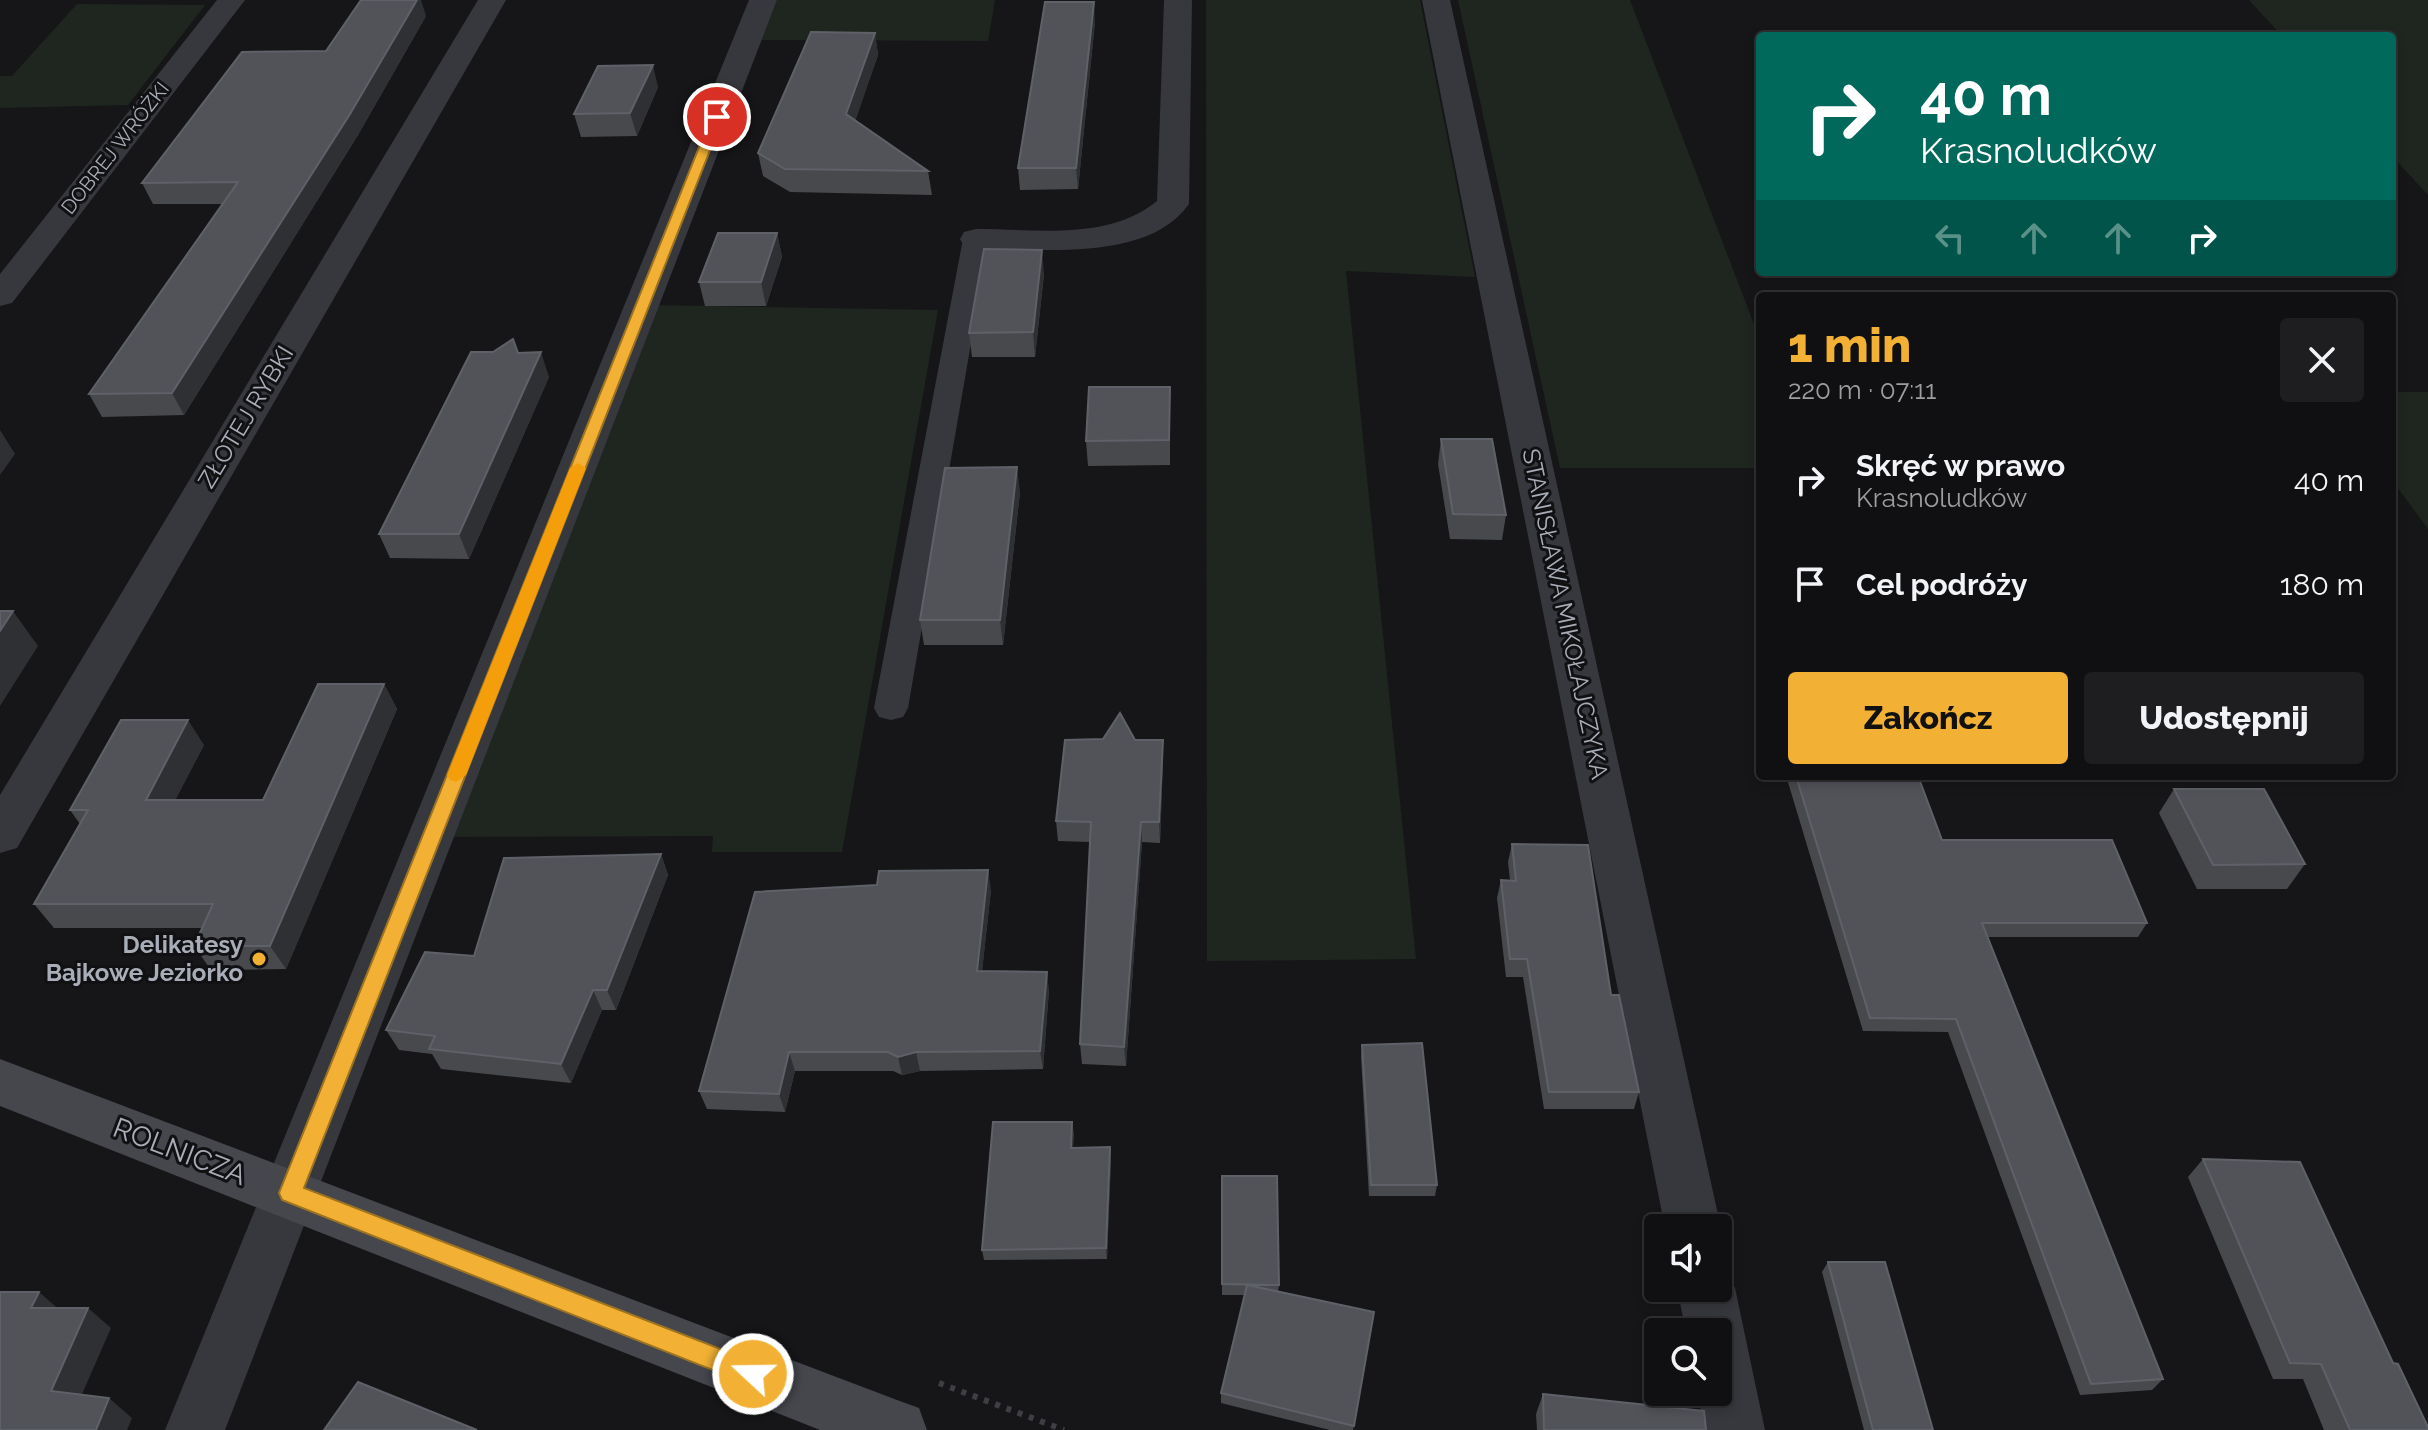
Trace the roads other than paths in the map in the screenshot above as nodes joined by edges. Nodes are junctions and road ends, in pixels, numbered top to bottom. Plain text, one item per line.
1 (231, 0) edge
2 (492, 0) edge
3 (763, 0) edge
4 (1178, 0) edge
5 (1436, 0) edge
6 (976, 239) joint
7 (0, 296) edge
8 (891, 708) dead end
9 (0, 835) edge
10 (0, 1082) edge
11 (290, 1193) junction
12 (1690, 1214) edge
13 (1730, 1406) edge
14 (195, 1430) edge
15 (897, 1430) edge
16 (1735, 1430) edge

1 - 7 street, DOBREJ WRÓŻKI
2 - 9 street, ZŁOTEJ RYBKI
3 - 11 street
4 - 6 street
5 - 12 street, STANISŁAWA MIKOŁAJCZYKA
6 - 8 lane
10 - 11 street, ROLNICZA
11 - 14 street
11 - 15 street, ROLNICZA
13 - 16 street

